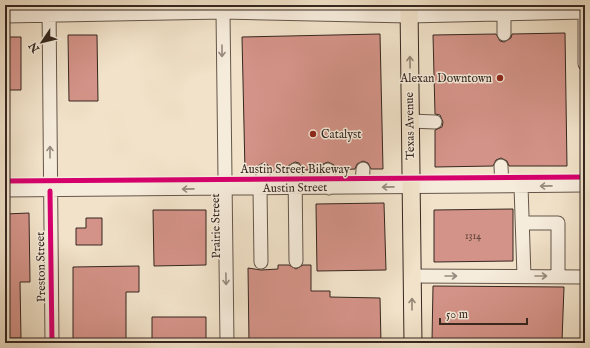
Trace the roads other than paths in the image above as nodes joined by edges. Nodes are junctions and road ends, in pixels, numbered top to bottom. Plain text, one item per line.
1 (585, 5) edge
2 (49, 10) edge
3 (409, 10) edge
4 (223, 12) junction
5 (585, 12) edge
6 (504, 13) junction
7 (5, 16) edge
8 (504, 34) dead end
9 (585, 64) edge
10 (410, 121) junction
11 (435, 122) dead end
12 (502, 166) dead end
13 (363, 169) dead end
14 (296, 170) dead end
15 (328, 170) dead end
16 (263, 171) dead end
17 (585, 185) edge
18 (502, 186) junction
19 (521, 186) junction
20 (362, 187) junction
21 (411, 187) junction
22 (261, 188) junction
23 (297, 188) junction
24 (329, 188) junction
25 (225, 189) junction
26 (5, 190) edge
27 (50, 191) junction
28 (523, 223) junction
29 (296, 261) dead end
30 (261, 262) dead end
31 (412, 276) junction
32 (524, 276) junction
33 (558, 277) junction
34 (585, 277) edge
35 (52, 343) edge
36 (227, 343) edge
37 (413, 343) edge

1 - 5 street
2 - 4 street
2 - 7 street
27 -> 2 street, Preston Street
3 - 4 street
3 - 6 street
10 -> 3 main road, Texas Avenue
4 -> 25 street, Prairie Street
5 - 6 street
5 - 9 street
6 - 8 street
10 - 11 street
10 - 21 main road, Texas Avenue
12 - 18 street
13 - 20 street
14 - 23 street
15 - 24 street
16 - 22 street
17 -> 19 street, Austin Street
18 - 19 street, Austin Street
18 - 21 street, Austin Street
19 - 28 street
21 -> 20 street, Austin Street
20 - 24 street, Austin Street
21 - 31 main road, Texas Avenue
22 - 23 street, Austin Street
22 - 25 street, Austin Street
22 - 30 street
23 - 24 street, Austin Street
23 - 29 street
25 -> 27 street, Austin Street
25 -> 36 street, Prairie Street
26 - 27 street, Austin Street
27 - 35 street, Preston Street
28 - 32 street
28 - 33 street
31 -> 32 street
37 -> 31 main road, Texas Avenue
32 -> 33 street
33 - 34 street

